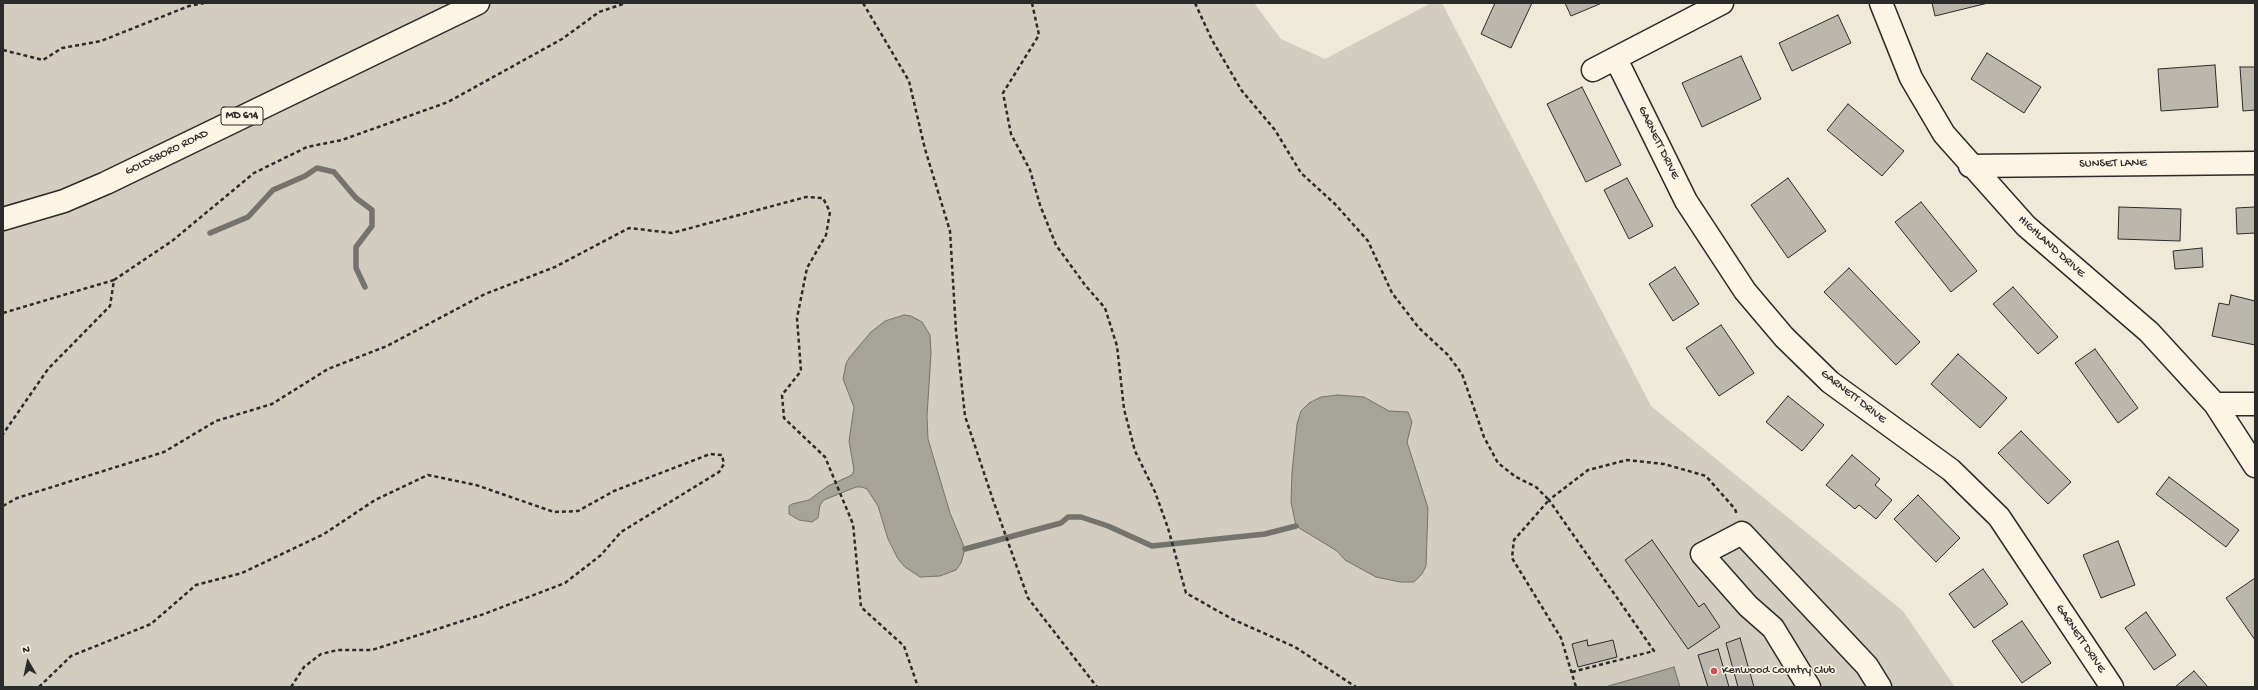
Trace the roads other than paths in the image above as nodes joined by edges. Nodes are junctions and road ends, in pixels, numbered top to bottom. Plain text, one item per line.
1 (478, 3) edge
2 (1722, 3) edge
3 (1881, 3) edge
4 (1616, 59) junction
5 (1593, 70) dead end
6 (2255, 163) edge
7 (1970, 166) junction
8 (3, 219) edge
9 (2215, 404) junction
10 (2255, 404) edge
11 (2253, 455) edge
12 (1809, 687) edge
13 (1880, 687) edge
14 (2112, 687) edge

1 - 8 street, GOLDSBORO ROAD / MD 614
2 - 4 street
3 - 7 street, HIGHLAND DRIVE
4 - 5 street
4 - 14 street, GARNETT DRIVE
6 - 7 street, SUNSET LANE
7 - 9 street, HIGHLAND DRIVE
9 - 10 street
9 - 11 street, HIGHLAND DRIVE
12 - 13 street

